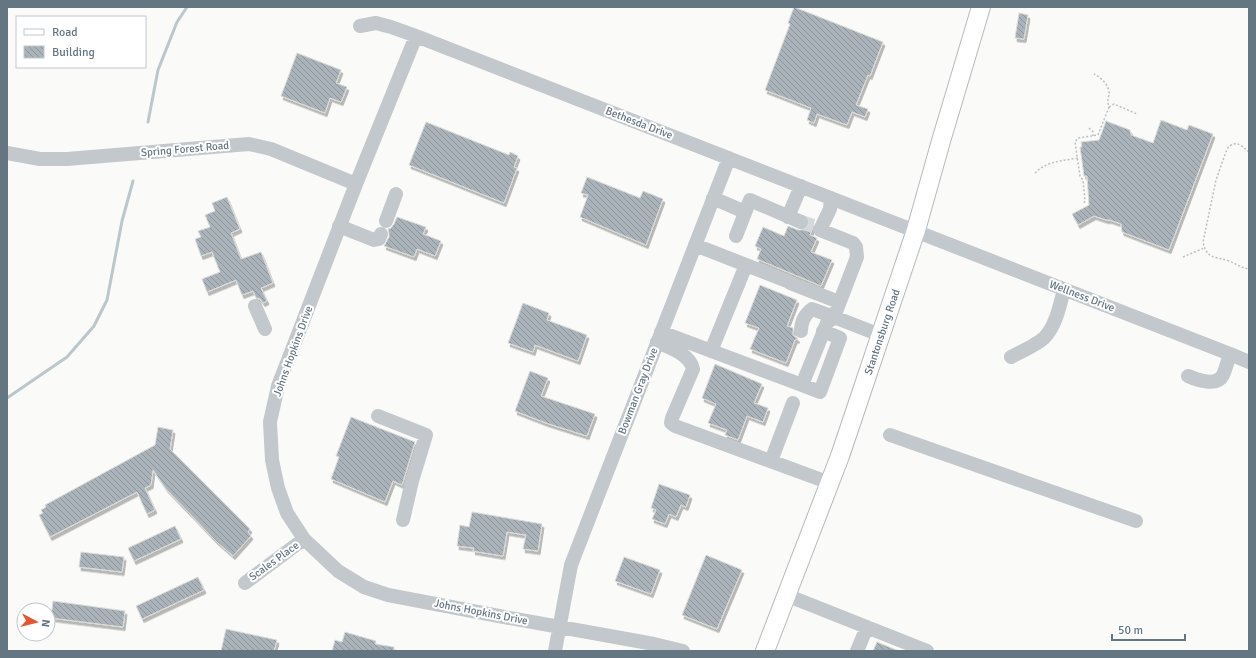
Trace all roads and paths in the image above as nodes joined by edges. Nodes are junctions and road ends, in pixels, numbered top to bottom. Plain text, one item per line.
1 (981, 7) edge
2 (360, 26) dead end
3 (416, 36) junction
4 (1094, 74) dead end
5 (1109, 107) junction
6 (1137, 114) dead end
7 (1089, 128) dead end
8 (1093, 136) junction
9 (1249, 152) edge
10 (7, 153) edge
11 (729, 158) junction
12 (1078, 158) junction
13 (1035, 173) dead end
14 (356, 184) junction
15 (801, 186) junction
16 (396, 194) dead end
17 (713, 198) junction
18 (831, 198) junction
19 (1084, 203) dead end
20 (745, 212) junction
21 (806, 224) junction
22 (339, 226) junction
23 (916, 230) junction
24 (736, 236) dead end
25 (695, 245) junction
26 (1204, 248) junction
27 (1183, 257) dead end
28 (746, 265) junction
29 (1249, 269) edge
30 (1064, 289) junction
31 (840, 302) junction
32 (255, 306) dead end
33 (834, 317) junction
34 (265, 329) dead end
35 (823, 331) junction
36 (880, 335) junction
37 (659, 337) junction
38 (817, 345) junction
39 (711, 351) junction
40 (1230, 354) junction
41 (1012, 357) dead end
42 (1249, 362) edge
43 (1188, 376) dead end
44 (802, 385) junction
45 (793, 403) dead end
46 (378, 416) dead end
47 (890, 435) dead end
48 (771, 462) junction
49 (830, 483) junction
50 (403, 520) dead end
51 (1136, 521) dead end
52 (304, 539) junction
53 (245, 583) dead end
54 (786, 595) junction
55 (559, 627) junction
56 (867, 627) junction
57 (554, 651) edge
58 (683, 651) edge
59 (765, 651) edge
60 (858, 651) edge
61 (927, 651) edge

1 - 23 main road, Stantonsburg Road
2 - 3 street, Bethesda Drive
3 - 11 street, Bethesda Drive
3 - 14 street, Johns Hopkins Drive
4 - 5 path
5 - 6 path
5 - 8 path
7 - 8 path
8 - 12 path
9 - 26 path
10 - 14 street, Spring Forest Road
11 - 15 street, Bethesda Drive
11 - 17 street, Bowman Gray Drive
12 - 13 path
12 - 19 path
14 - 22 street, Johns Hopkins Drive
15 - 18 street, Bethesda Drive
15 - 21 street
16 - 22 street
17 - 20 street
17 - 25 street, Bowman Gray Drive
18 - 21 street
18 - 23 street, Bethesda Drive
20 - 21 street
20 - 24 street
21 - 31 street
22 - 52 street, Johns Hopkins Drive
23 - 30 street, Wellness Drive
23 - 36 main road, Stantonsburg Road
25 - 28 street
25 - 37 street, Bowman Gray Drive
26 - 27 path
26 - 29 path
28 - 31 street
28 - 39 street
30 - 40 street, Wellness Drive
30 - 41 street
31 - 33 street
32 - 34 street
33 - 35 street
33 - 36 street
33 - 38 street
35 - 38 street
35 - 44 street
36 - 49 main road, Stantonsburg Road
37 - 39 street
37 - 48 street
37 - 55 street, Bowman Gray Drive
38 - 44 street
39 - 44 street
40 - 42 street, Wellness Drive
40 - 43 street
45 - 48 street
46 - 50 street
47 - 51 street
48 - 49 street
49 - 54 main road, Stantonsburg Road
52 - 53 street, Scales Place
52 - 55 street, Johns Hopkins Drive
54 - 56 street
54 - 59 main road, Stantonsburg Road
55 - 57 street, Bowman Gray Drive
55 - 58 street, Johns Hopkins Drive
56 - 60 street
56 - 61 street

